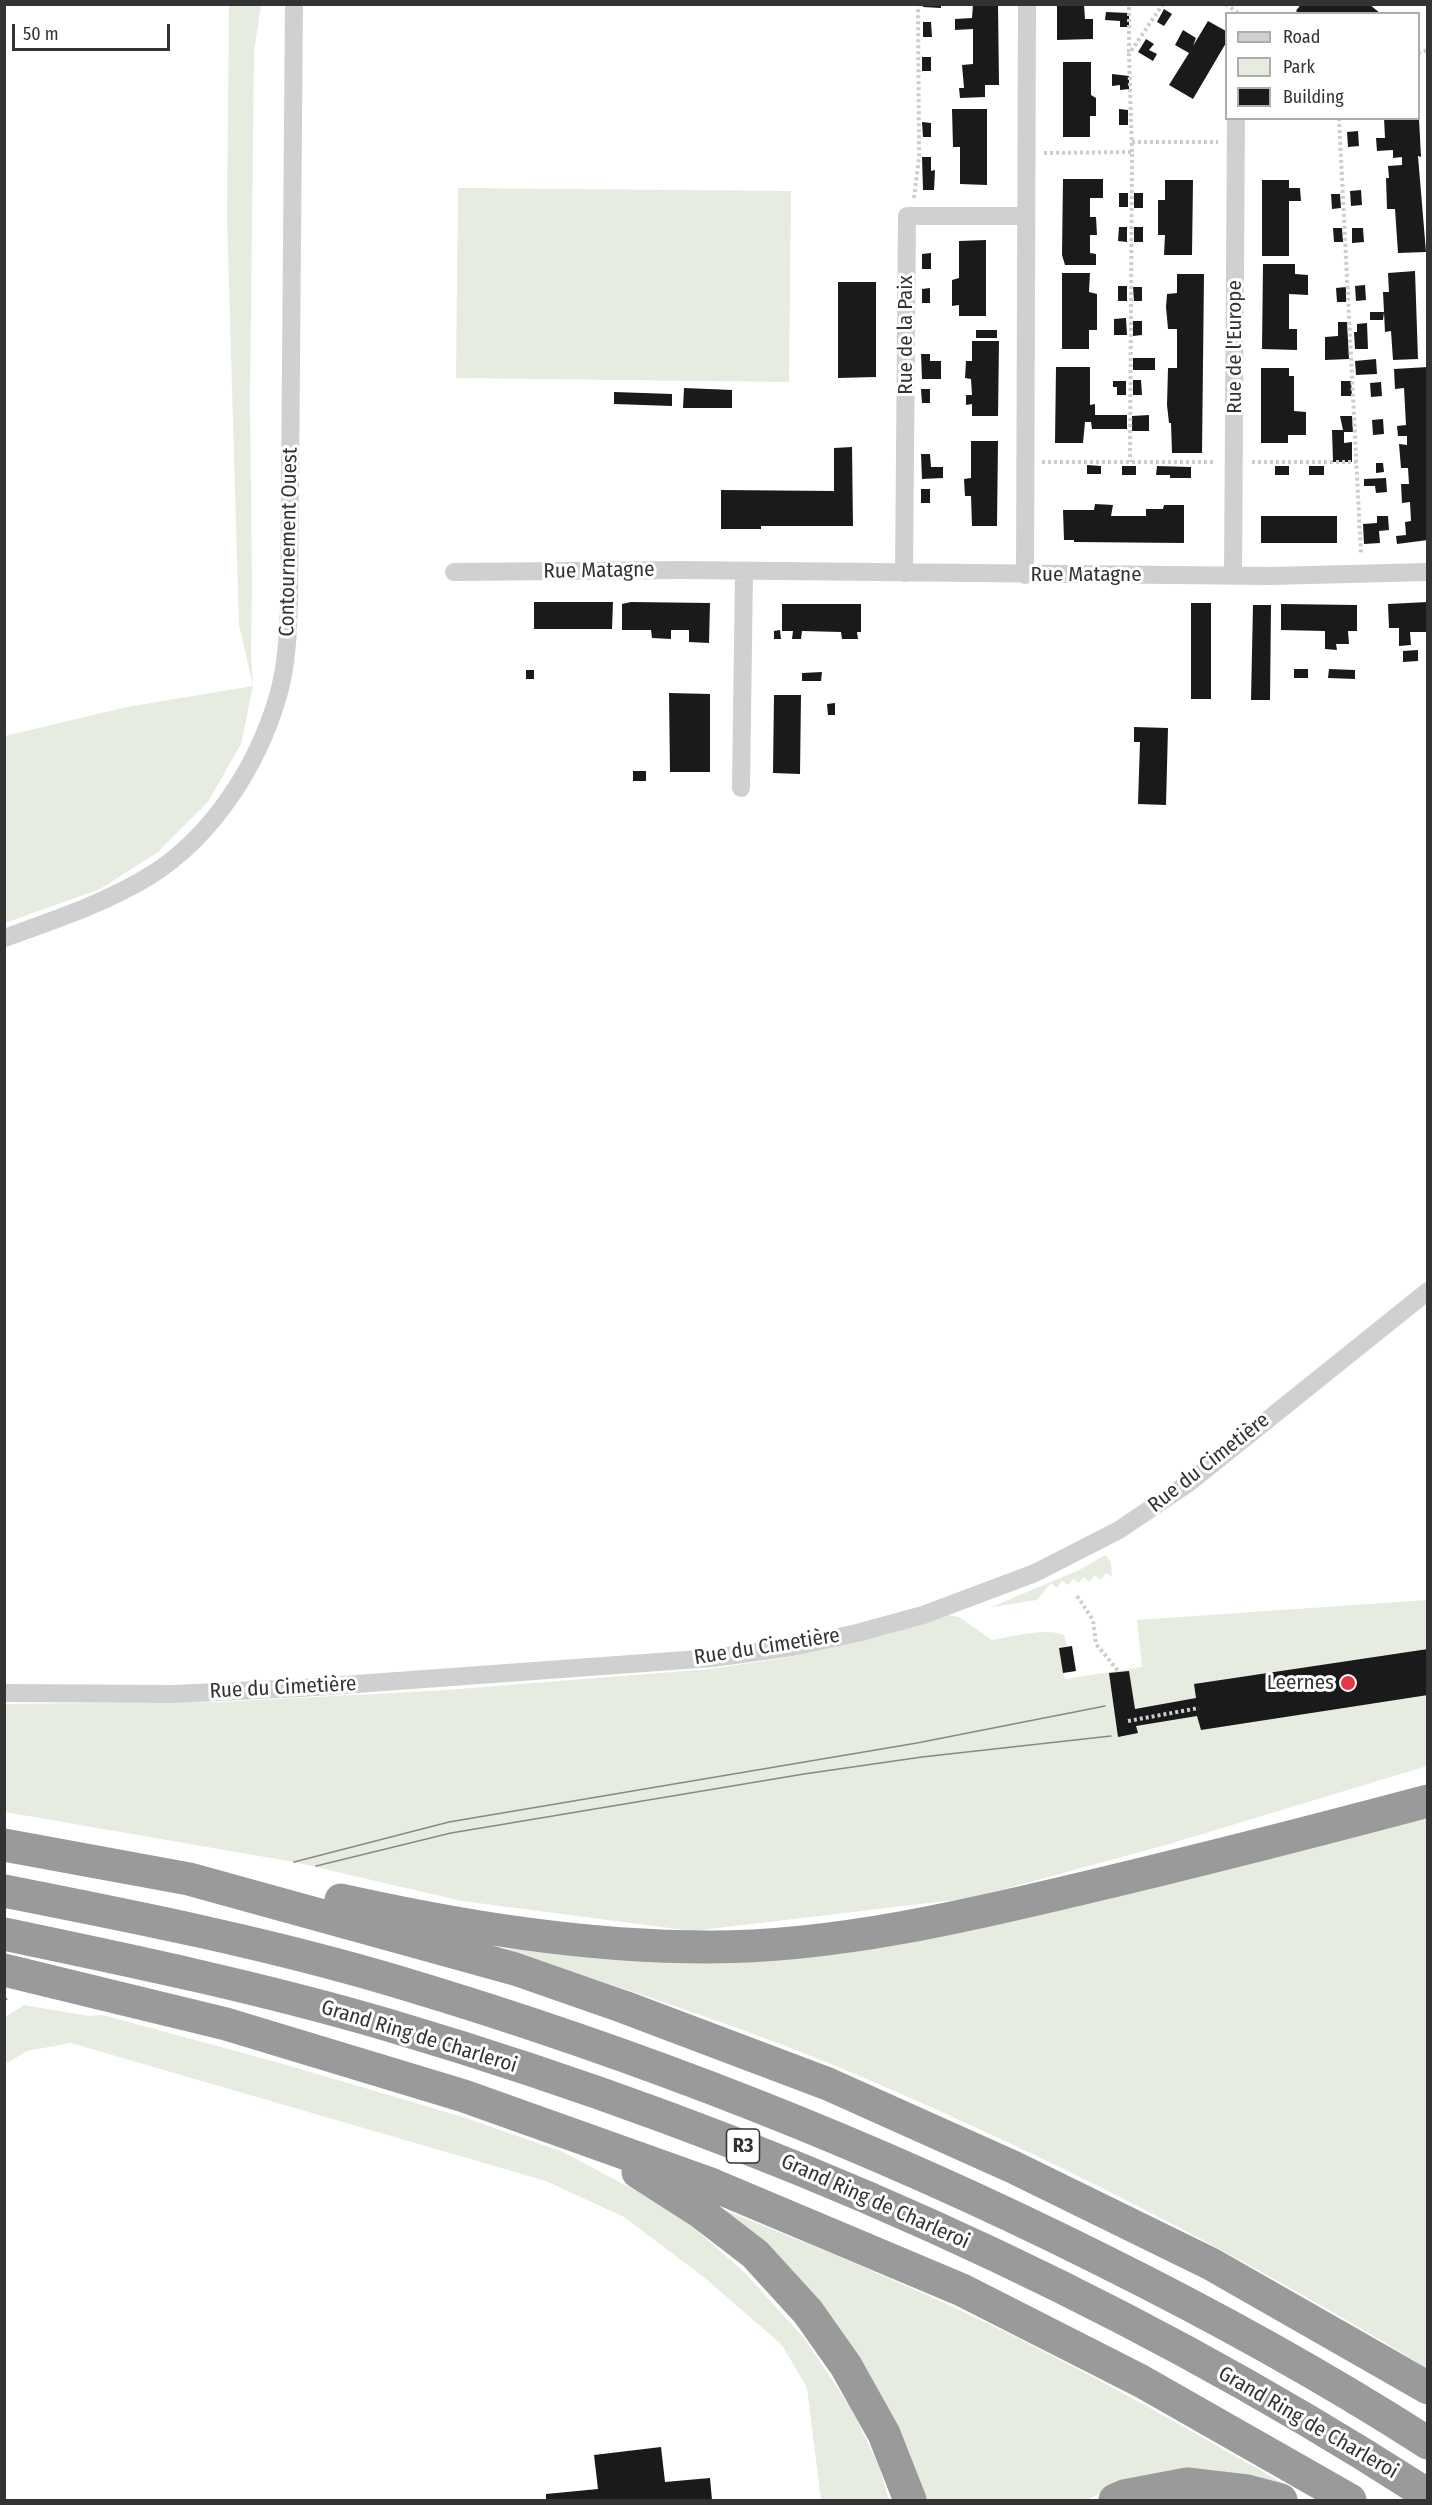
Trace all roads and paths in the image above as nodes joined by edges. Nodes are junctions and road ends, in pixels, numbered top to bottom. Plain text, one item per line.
1 (294, 4) edge
2 (918, 4) edge
3 (1026, 4) edge
4 (1129, 4) edge
5 (1163, 4) edge
6 (1129, 54) junction
7 (1236, 120) edge
8 (1339, 120) edge
9 (1132, 142) junction
10 (1236, 142) junction
11 (1132, 152) junction
12 (1026, 153) junction
13 (912, 216) junction
14 (1026, 216) junction
15 (1025, 462) junction
16 (1130, 462) junction
17 (1234, 462) junction
18 (1356, 462) junction
19 (744, 571) junction
20 (454, 572) dead end
21 (1428, 572) edge
22 (904, 573) junction
23 (1362, 574) junction
24 (1025, 575) junction
25 (1233, 576) junction
26 (741, 788) dead end
27 (4, 938) edge
28 (1428, 1291) edge
29 (1077, 1596) dead end
30 (1119, 1672) dead end
31 (4, 1693) edge
32 (1199, 1708) dead end
33 (1128, 1721) dead end
34 (1428, 1801) edge
35 (4, 1845) edge
36 (189, 1879) junction
37 (4, 1890) edge
38 (4, 1934) edge
39 (4, 1970) edge
40 (591, 2142) junction
41 (1428, 2388) edge
42 (1428, 2443) edge
43 (1428, 2495) edge
44 (910, 2500) edge
45 (1115, 2500) edge
46 (1281, 2500) edge
47 (1350, 2500) edge

1 - 27 street, Contournement Ouest
2 - 13 path
3 - 12 street
4 - 6 path
5 - 6 path
6 - 9 path
7 - 10 street, Rue de l'Europe
8 - 18 path
9 - 10 path
9 - 11 path
10 - 17 street, Rue de l'Europe
11 - 12 path
11 - 16 path
12 - 14 street
13 - 14 street
13 - 22 street, Rue de la Paix
14 - 15 street
15 - 16 path
15 - 24 street
16 - 17 path
17 - 18 path
17 - 25 street, Rue de l'Europe
18 - 23 path
19 - 20 street, Rue Matagne
19 - 22 street, Rue Matagne
19 - 26 street
21 - 23 street, Rue Matagne
22 - 24 street, Rue Matagne
23 - 25 street, Rue Matagne
24 - 25 street, Rue Matagne
28 - 31 street, Rue du Cimetière
29 - 30 path
32 - 33 path
34 - 36 highway
35 - 36 highway
36 - 41 highway
37 - 42 highway, Grand Ring de Charleroi / R3
38 - 43 highway, Grand Ring de Charleroi / R3
39 - 40 highway
40 - 44 highway
40 - 47 highway
45 - 46 highway

